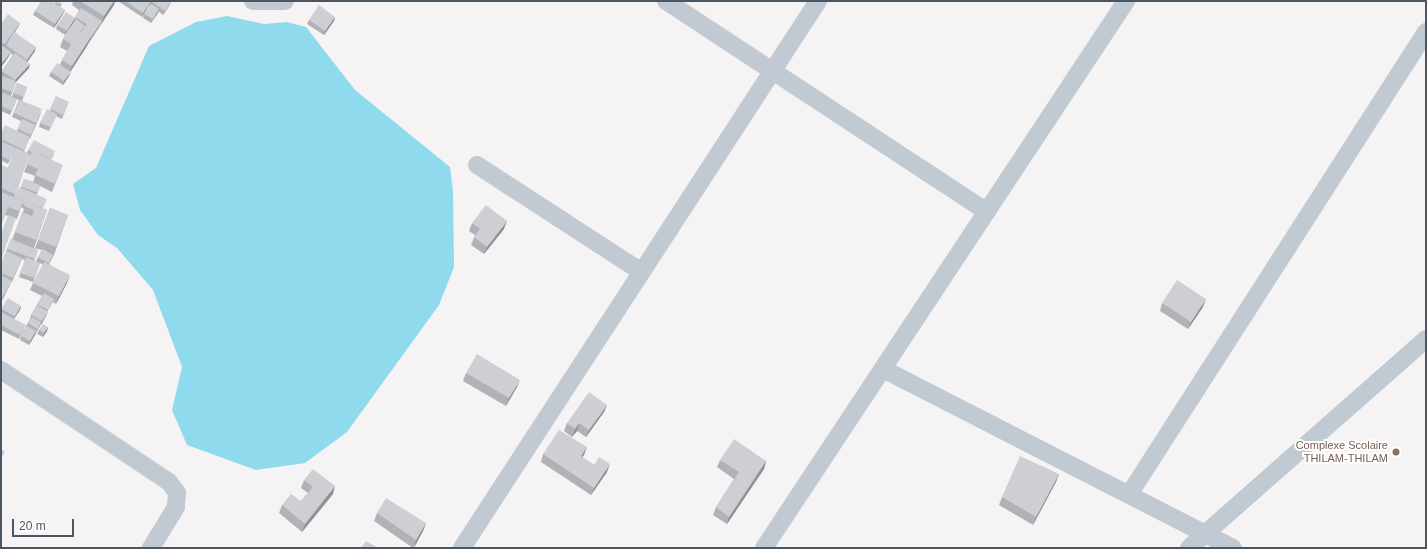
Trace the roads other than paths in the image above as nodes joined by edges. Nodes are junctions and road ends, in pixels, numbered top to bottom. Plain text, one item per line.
1 (253, 1) edge
2 (285, 1) edge
3 (666, 1) edge
4 (818, 1) edge
5 (1126, 1) edge
6 (1426, 32) edge
7 (773, 71) junction
8 (477, 165) dead end
9 (987, 212) junction
10 (640, 271) junction
11 (1426, 339) edge
12 (1, 370) edge
13 (883, 370) junction
14 (1130, 493) junction
15 (1208, 533) junction
16 (151, 548) edge
17 (462, 548) edge
18 (764, 548) edge
19 (1189, 548) edge
20 (1233, 548) edge

1 - 2 street
3 - 7 street
4 - 7 street
5 - 9 street
6 - 14 street
7 - 9 street
7 - 10 street
8 - 10 street
9 - 13 street
10 - 17 street
11 - 15 street
12 - 16 street
13 - 14 street
13 - 18 street
14 - 15 street
15 - 19 street
15 - 20 street

